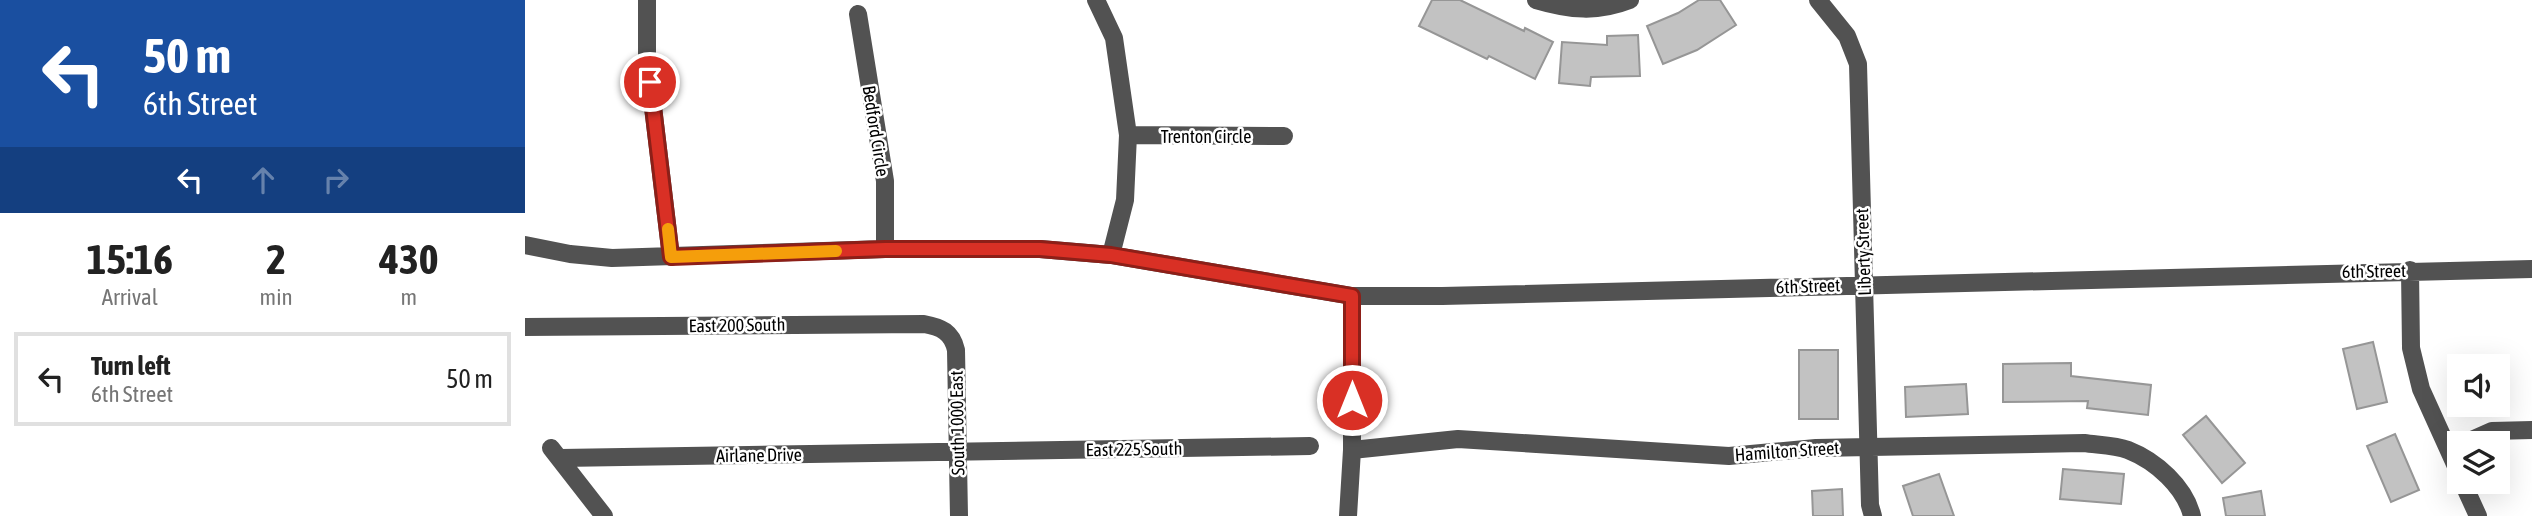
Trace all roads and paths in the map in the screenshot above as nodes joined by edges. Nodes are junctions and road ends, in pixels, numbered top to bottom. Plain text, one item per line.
1 (647, 0) edge
2 (1096, 0) edge
3 (1536, 0) edge
4 (1630, 0) edge
5 (1818, 0) edge
6 (858, 14) dead end
7 (1128, 135) junction
8 (1284, 136) dead end
9 (525, 245) edge
10 (885, 249) junction
11 (1111, 255) junction
12 (671, 257) junction
13 (2532, 269) edge
14 (2410, 270) junction
15 (1864, 285) junction
16 (1352, 296) junction
17 (525, 327) edge
18 (947, 332) joint
19 (2532, 430) edge
20 (2447, 431) edge
21 (2510, 431) edge
22 (1310, 446) dead end
23 (1868, 447) junction
24 (1352, 450) junction
25 (958, 452) junction
26 (2468, 494) edge
27 (604, 516) edge
28 (959, 516) edge
29 (1348, 516) edge
30 (1873, 516) edge
31 (2192, 516) edge
32 (2478, 516) edge

1 - 12 street
2 - 7 street
3 - 4 street
5 - 15 street, Liberty Street
6 - 10 street, Bedford Circle
7 - 8 street, Trenton Circle
7 - 11 street
9 - 12 street, 6th Street
10 - 11 street, 6th Street
10 - 12 street, 6th Street
11 - 16 street, 6th Street
13 - 14 street, 6th Street
14 - 15 street, 6th Street
14 - 20 street
15 - 16 street, 6th Street
15 - 23 street, Liberty Street
16 - 24 street
17 - 18 street, East 200 South
18 - 25 street, South 1000 East
19 - 21 street
22 - 25 street, East 225 South
23 - 24 street, Hamilton Street
23 - 30 street, Liberty Street
23 - 31 street, Hamilton Street
24 - 29 street
25 - 27 street, Airlane Drive
25 - 28 street, South 1000 East
26 - 32 street

